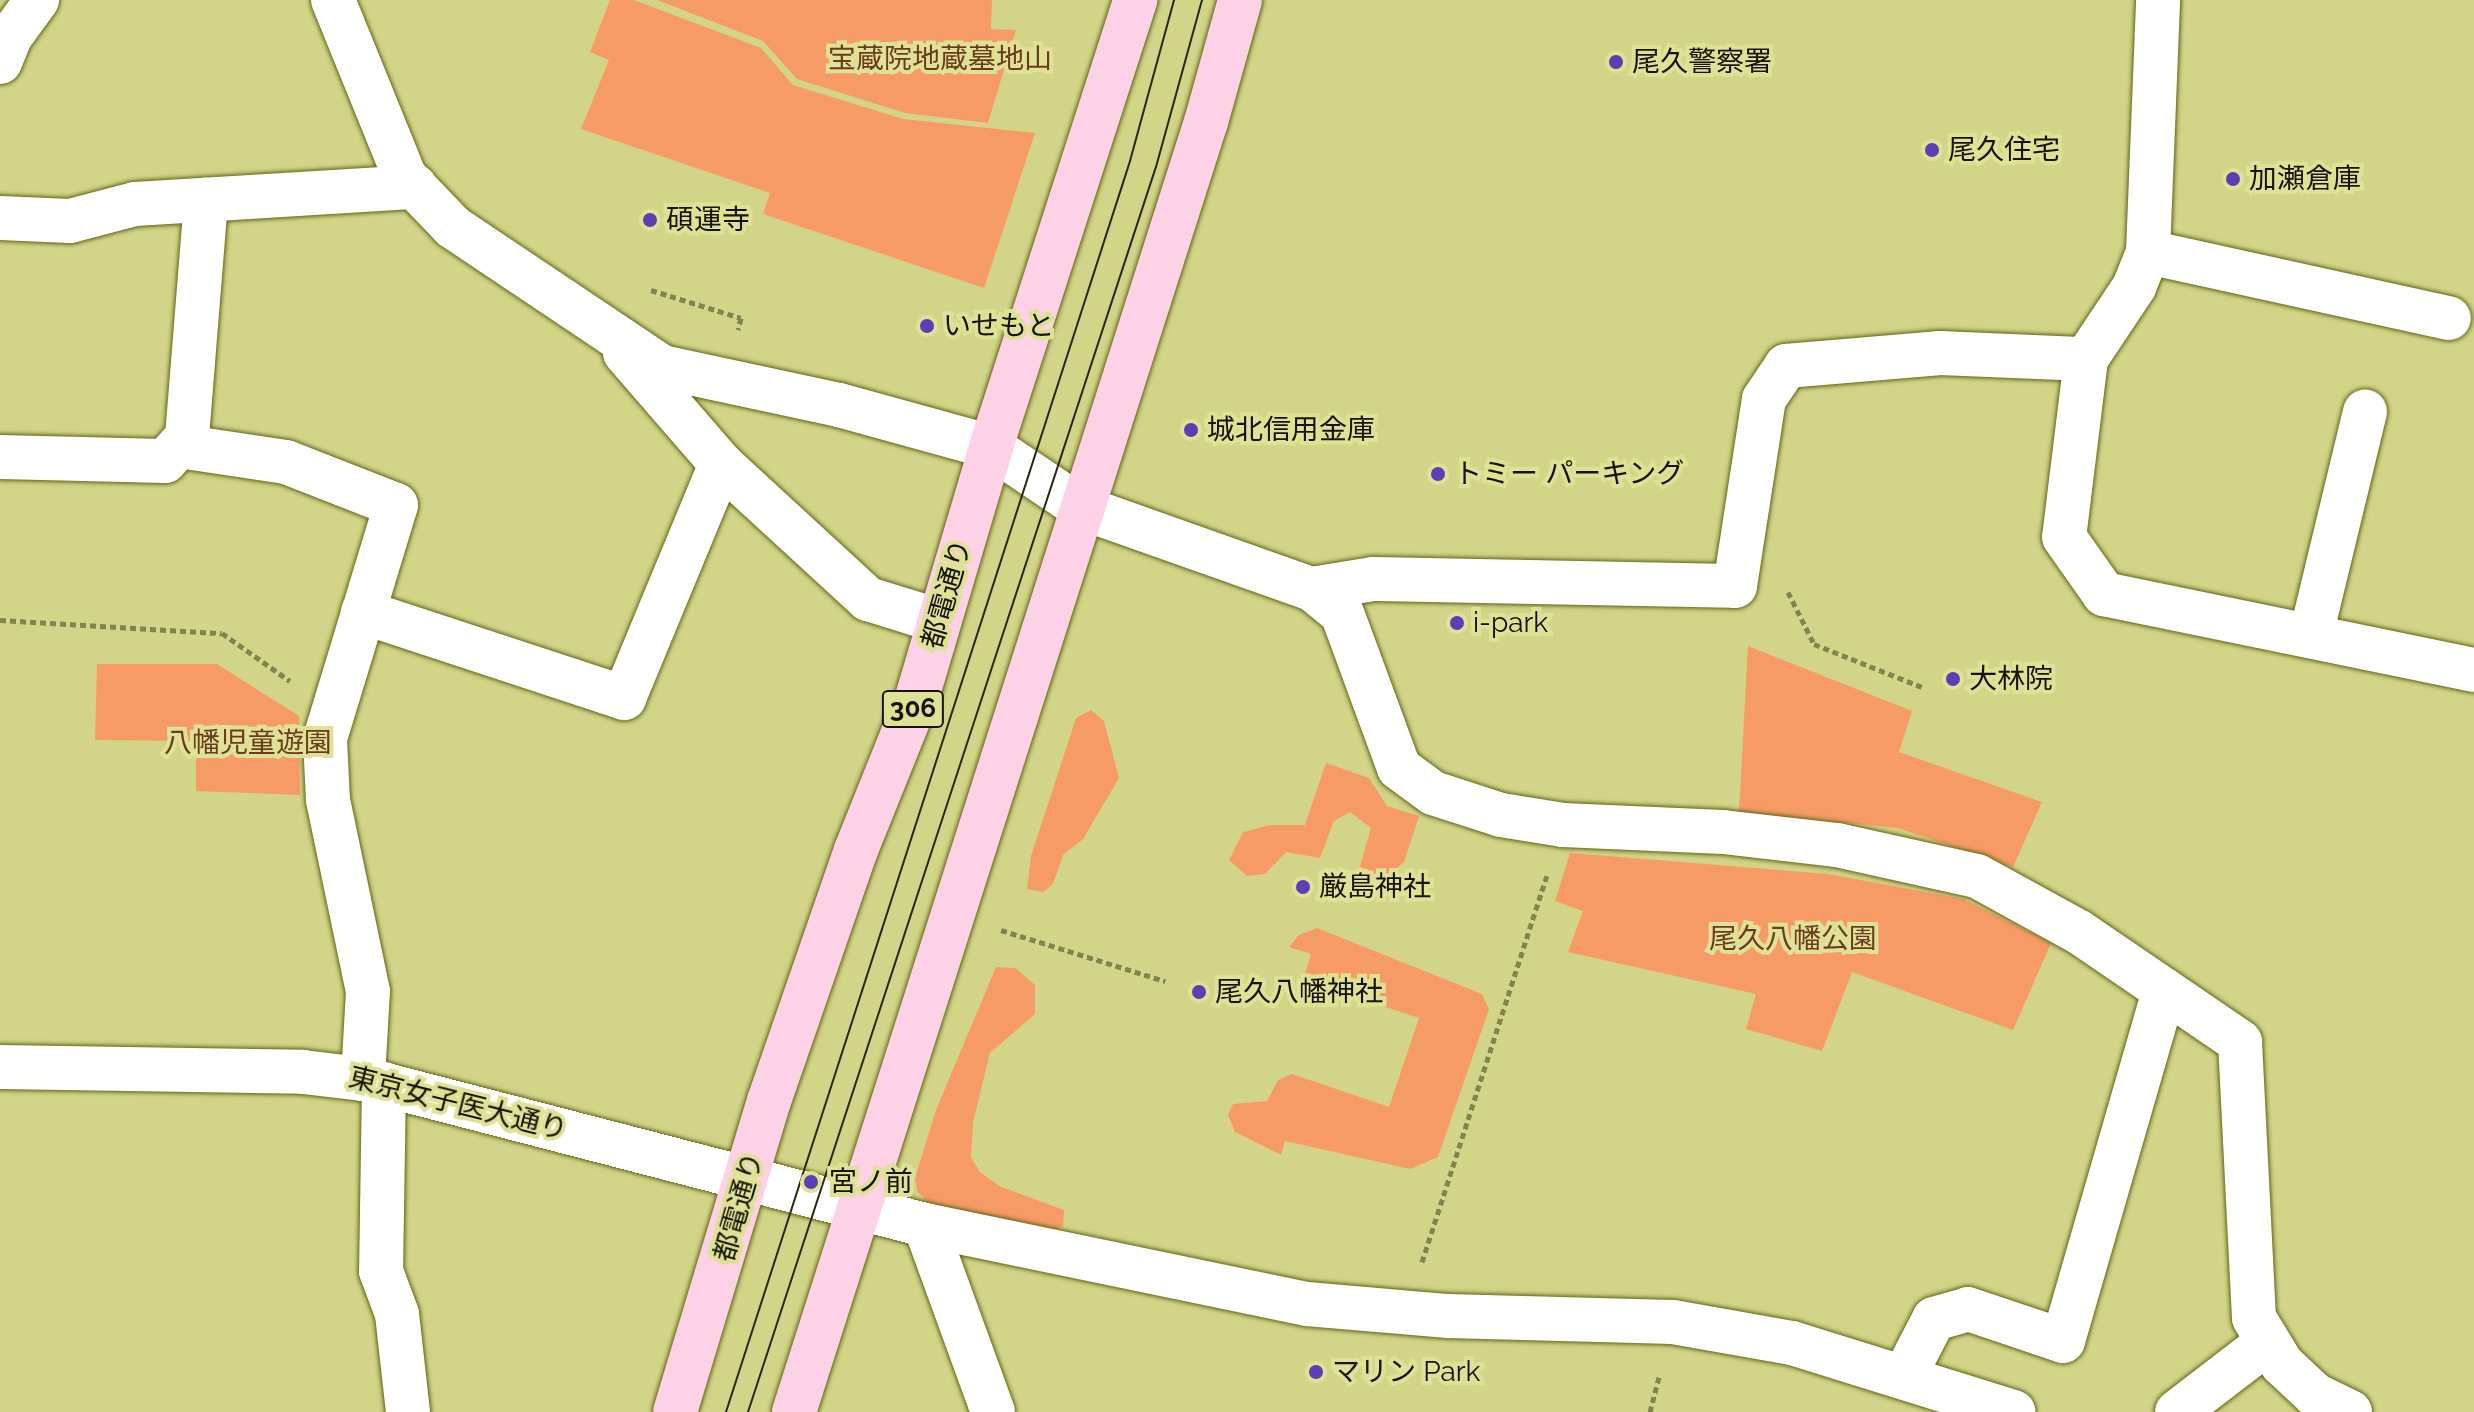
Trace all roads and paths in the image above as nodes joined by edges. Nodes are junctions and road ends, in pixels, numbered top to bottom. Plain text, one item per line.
1 (37, 0) edge
2 (333, 0) edge
3 (1135, 0) edge
4 (1240, 0) edge
5 (2158, 0) edge
6 (0, 62) edge
7 (415, 187) junction
8 (206, 200) junction
9 (0, 218) edge
10 (2148, 252) junction
11 (651, 290) dead end
12 (741, 318) dead end
13 (2449, 318) dead end
14 (607, 333) junction
15 (2086, 359) junction
16 (2365, 411) dead end
17 (179, 446) junction
18 (991, 447) junction
19 (0, 457) edge
20 (721, 464) junction
21 (1080, 507) junction
22 (1735, 586) junction
23 (1312, 589) junction
24 (363, 612) junction
25 (0, 620) edge
26 (939, 621) junction
27 (2311, 635) junction
28 (2474, 670) edge
29 (1922, 687) dead end
30 (333, 712) junction
31 (1563, 825) junction
32 (992, 927) dead end
33 (1165, 981) dead end
34 (2164, 990) junction
35 (0, 1067) edge
36 (373, 1081) junction
37 (746, 1180) junction
38 (860, 1205) junction
39 (925, 1225) junction
40 (1405, 1312) junction
41 (2267, 1343) junction
42 (1919, 1391) edge
43 (408, 1412) edge
44 (675, 1412) edge
45 (794, 1412) edge
46 (993, 1412) edge
47 (2014, 1412) edge
48 (2177, 1412) edge
49 (2350, 1412) edge

1 - 6 street
2 - 7 street
3 - 18 main road, 都電通り / 306
4 - 21 main road
5 - 10 street
7 - 8 street
7 - 14 street
8 - 9 street
8 - 17 street
10 - 13 street
10 - 15 street
11 - 12 path
14 - 18 street
14 - 20 street
15 - 22 street
15 - 27 street
16 - 27 street
17 - 19 street
17 - 24 street
18 - 21 street
18 - 26 main road, 都電通り / 306
20 - 24 street
20 - 26 street
21 - 23 street
21 - 38 main road
22 - 23 street
22 - 29 path
23 - 31 street
24 - 30 street
25 - 30 path
26 - 37 main road, 都電通り / 306
27 - 28 street
30 - 36 street
31 - 34 street
31 - 40 path
32 - 33 path
34 - 41 street
34 - 42 street
35 - 36 street, 東京女子医大通り
36 - 37 street, 東京女子医大通り
36 - 43 street
37 - 38 street, 東京女子医大通り
37 - 44 main road, 都電通り / 306
38 - 39 street, 東京女子医大通り
38 - 45 main road
39 - 40 street, 東京女子医大通り
39 - 46 street
40 - 42 street, 東京女子医大通り
41 - 48 street
41 - 49 street
42 - 47 street, 東京女子医大通り

